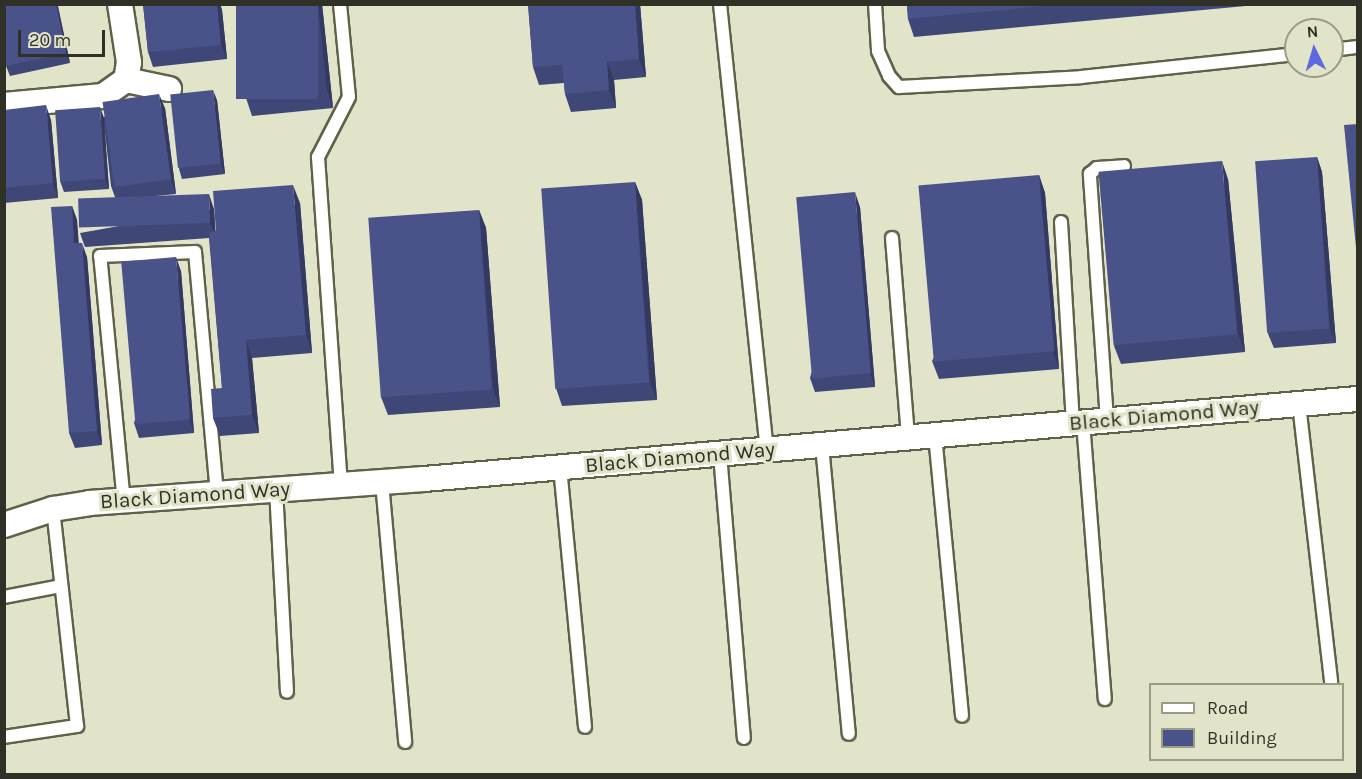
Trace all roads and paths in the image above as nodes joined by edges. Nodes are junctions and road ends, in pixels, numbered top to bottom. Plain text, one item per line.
1 (120, 4) edge
2 (340, 4) edge
3 (720, 4) edge
4 (875, 4) edge
5 (1284, 55) edge
6 (126, 80) junction
7 (169, 89) dead end
8 (4, 105) edge
9 (1125, 166) dead end
10 (1061, 222) dead end
11 (892, 238) dead end
12 (1358, 399) edge
13 (1299, 404) junction
14 (1107, 420) junction
15 (1078, 423) junction
16 (935, 435) junction
17 (908, 437) junction
18 (822, 445) junction
19 (767, 450) junction
20 (720, 454) junction
21 (560, 467) junction
22 (382, 482) junction
23 (341, 484) junction
24 (276, 489) junction
25 (217, 493) junction
26 (124, 503) junction
27 (53, 509) junction
28 (4, 525) edge
29 (61, 586) junction
30 (4, 597) edge
31 (1331, 682) dead end
32 (287, 692) dead end
33 (1105, 699) dead end
34 (962, 716) dead end
35 (585, 727) dead end
36 (849, 734) dead end
37 (4, 737) edge
38 (744, 738) dead end
39 (405, 742) dead end

1 - 6 street
2 - 23 lane
3 - 19 lane
4 - 5 lane
6 - 7 street
6 - 8 street
9 - 14 lane
10 - 15 lane
11 - 17 lane
12 - 13 street, Black Diamond Way
13 - 14 street, Black Diamond Way
13 - 31 lane
14 - 15 street, Black Diamond Way
15 - 16 street, Black Diamond Way
15 - 33 lane
16 - 17 street, Black Diamond Way
16 - 34 lane
17 - 18 street, Black Diamond Way
18 - 19 street, Black Diamond Way
18 - 36 lane
19 - 20 street, Black Diamond Way
20 - 21 street, Black Diamond Way
20 - 38 lane
21 - 22 street, Black Diamond Way
21 - 35 lane
22 - 23 street, Black Diamond Way
22 - 39 lane
23 - 24 street, Black Diamond Way
24 - 25 street, Black Diamond Way
24 - 32 lane
25 - 26 street, Black Diamond Way
25 - 26 lane
26 - 27 street, Black Diamond Way
27 - 28 street, Black Diamond Way
27 - 29 lane
29 - 30 lane
29 - 37 lane

